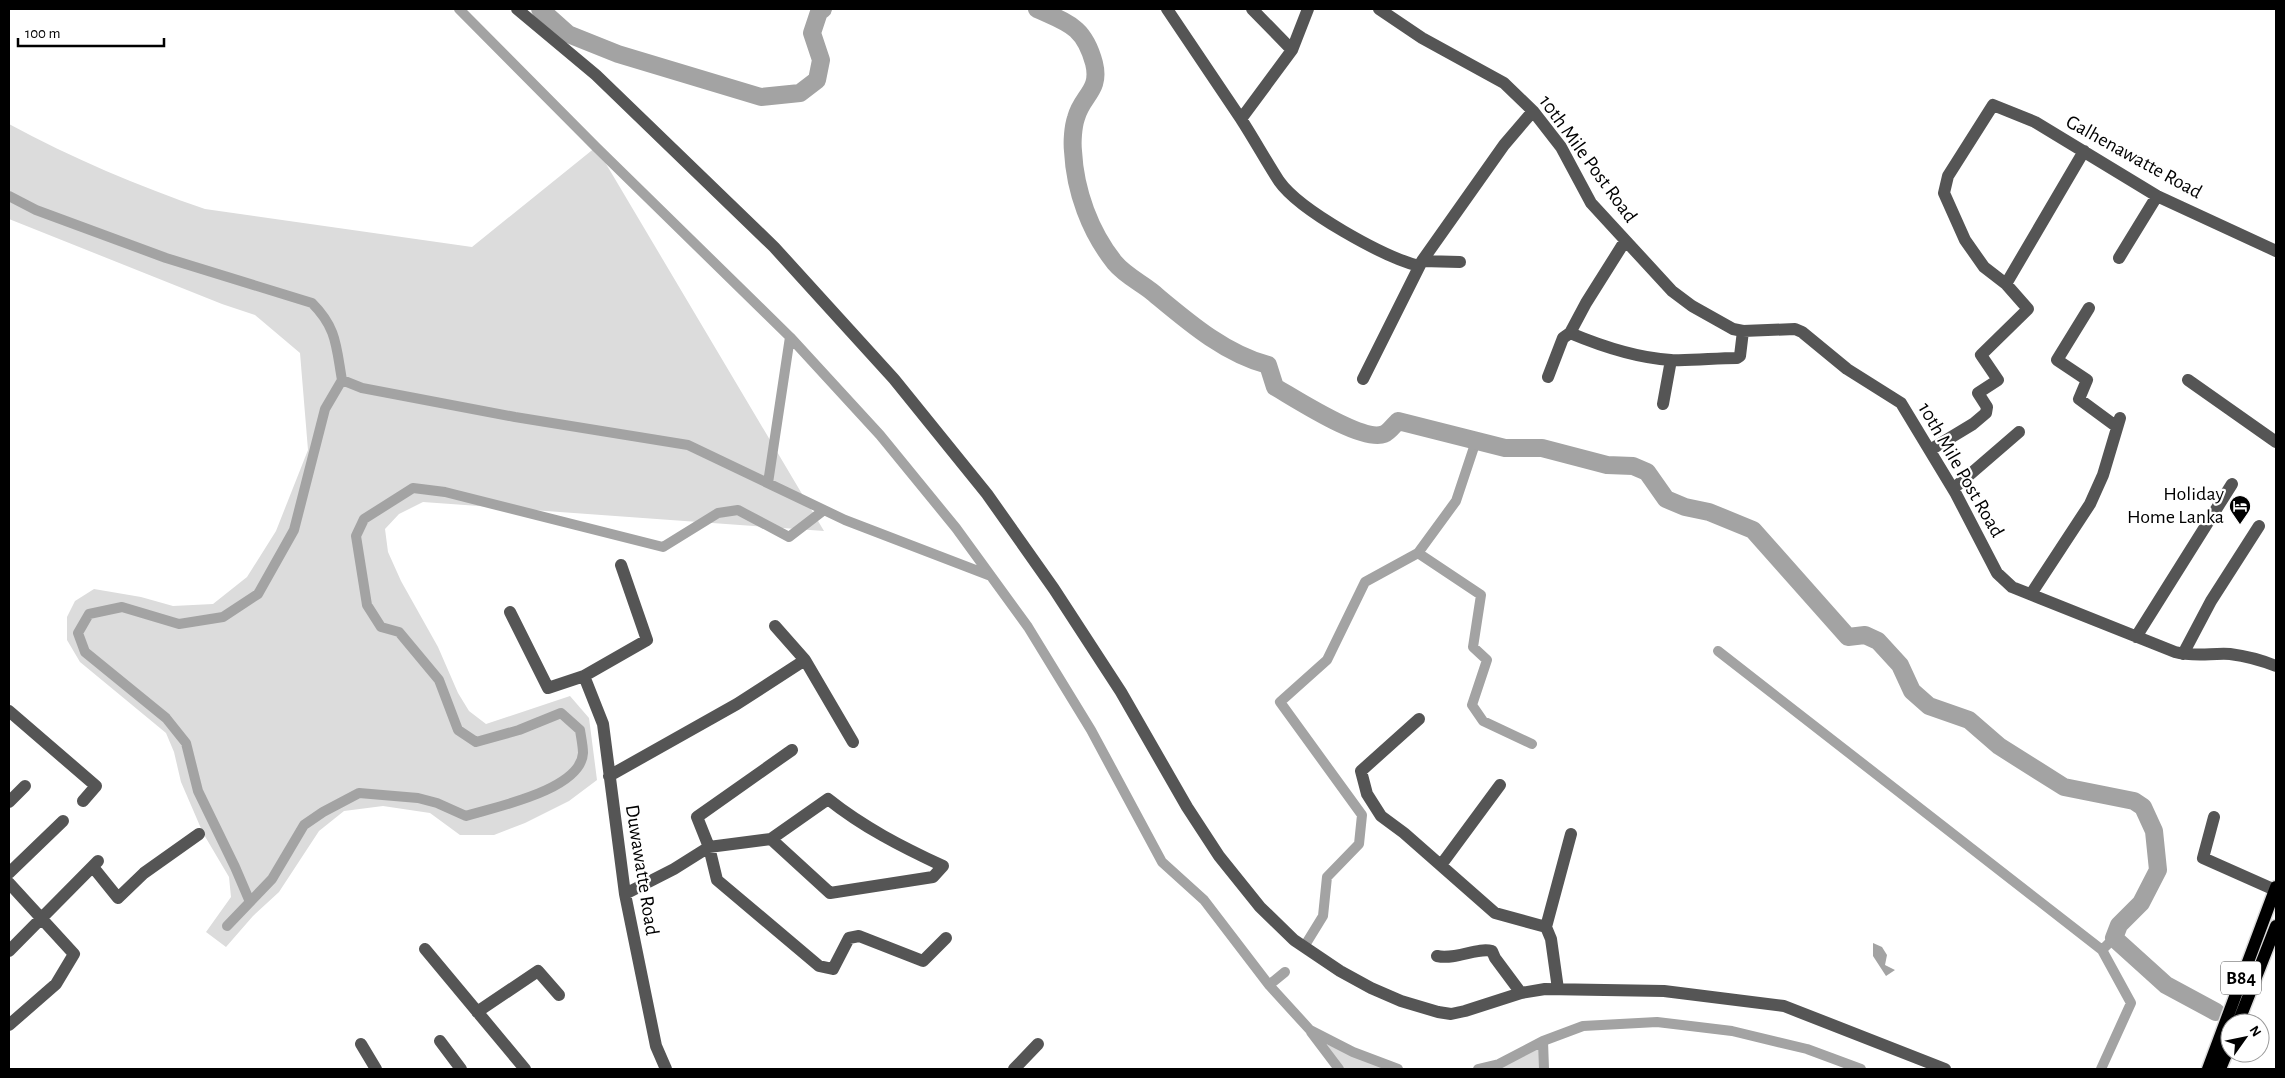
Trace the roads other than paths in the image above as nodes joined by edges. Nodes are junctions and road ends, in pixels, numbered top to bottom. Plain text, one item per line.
1 (517, 9) edge
2 (1167, 9) edge
3 (1252, 9) edge
4 (1308, 9) edge
5 (1379, 9) edge
6 (1292, 50) junction
7 (1533, 111) junction
8 (1241, 119) junction
9 (2084, 151) junction
10 (2157, 196) junction
11 (1625, 241) junction
12 (2276, 251) edge
13 (2119, 258) dead end
14 (1460, 262) dead end
15 (1421, 264) junction
16 (2006, 284) junction
17 (2089, 308) dead end
18 (1743, 330) junction
19 (1570, 334) junction
20 (1671, 360) junction
21 (1548, 377) dead end
22 (1363, 379) dead end
23 (2188, 380) dead end
24 (1662, 404) dead end
25 (2019, 432) dead end
26 (2276, 442) edge
27 (1930, 450) junction
28 (2232, 484) dead end
29 (1953, 489) junction
30 (2259, 526) dead end
31 (622, 565) dead end
32 (2030, 594) junction
33 (510, 612) dead end
34 (775, 626) dead end
35 (2136, 637) junction
36 (2183, 654) junction
37 (805, 660) junction
38 (2276, 666) edge
39 (584, 676) junction
40 (9, 711) edge
41 (1419, 719) dead end
42 (853, 742) dead end
43 (792, 750) dead end
44 (609, 776) junction
45 (1500, 785) dead end
46 (25, 786) dead end
47 (83, 801) dead end
48 (9, 802) edge
49 (2214, 816) dead end
50 (63, 821) dead end
51 (199, 834) dead end
52 (1571, 834) dead end
53 (771, 839) junction
54 (709, 847) junction
55 (1441, 865) junction
56 (9, 874) edge
57 (9, 883) edge
58 (2276, 888) edge
59 (625, 894) junction
60 (43, 918) junction
61 (1546, 926) junction
62 (2276, 926) edge
63 (946, 938) dead end
64 (425, 949) dead end
65 (9, 950) edge
66 (1437, 956) dead end
67 (1558, 989) junction
68 (1521, 993) junction
69 (559, 995) dead end
70 (477, 1012) junction
71 (2242, 1013) edge
72 (9, 1024) edge
73 (440, 1041) dead end
74 (361, 1044) dead end
75 (1038, 1044) dead end
76 (376, 1069) edge
77 (461, 1069) edge
78 (525, 1069) edge
79 (666, 1069) edge
80 (1014, 1069) edge
81 (1945, 1069) edge
82 (2208, 1069) edge

1 - 68 street
2 - 8 street
3 - 6 street
4 - 6 street
5 - 7 street, 10th Mile Post Road
6 - 8 street
7 - 11 street, 10th Mile Post Road
7 - 15 street
8 - 15 street
9 - 10 street, Galhenawatte Road
9 - 16 street
9 - 16 street, Galhenawatte Road
10 - 12 street, Galhenawatte Road
10 - 13 street
11 - 18 street, 10th Mile Post Road
11 - 19 street
14 - 15 street
15 - 22 street
16 - 27 street
17 - 32 street
18 - 20 street
18 - 27 street, 10th Mile Post Road
19 - 20 street
19 - 21 street
20 - 24 street
23 - 26 street
25 - 29 street
27 - 29 street, 10th Mile Post Road
28 - 35 street
29 - 32 street, 10th Mile Post Road
30 - 36 street
31 - 39 street
32 - 35 street, 10th Mile Post Road
33 - 39 street
34 - 37 street
35 - 36 street, 10th Mile Post Road
36 - 38 street, 10th Mile Post Road
37 - 42 street
37 - 44 street
39 - 44 street, Duwawatte Road
40 - 47 street
41 - 55 street
43 - 54 street
44 - 59 street, Duwawatte Road
45 - 55 street
46 - 48 street
49 - 58 street
50 - 56 street
51 - 60 street
52 - 61 street
53 - 53 street
53 - 54 street
54 - 59 street
54 - 63 street
55 - 61 street
57 - 60 street
58 - 82 main road, B84
59 - 79 street, Duwawatte Road
60 - 65 street
60 - 72 street
61 - 67 street
62 - 71 main road, B84
64 - 70 street
66 - 68 street
67 - 68 street
67 - 81 street
69 - 70 street
70 - 78 street
73 - 77 street
74 - 76 street
75 - 80 street

